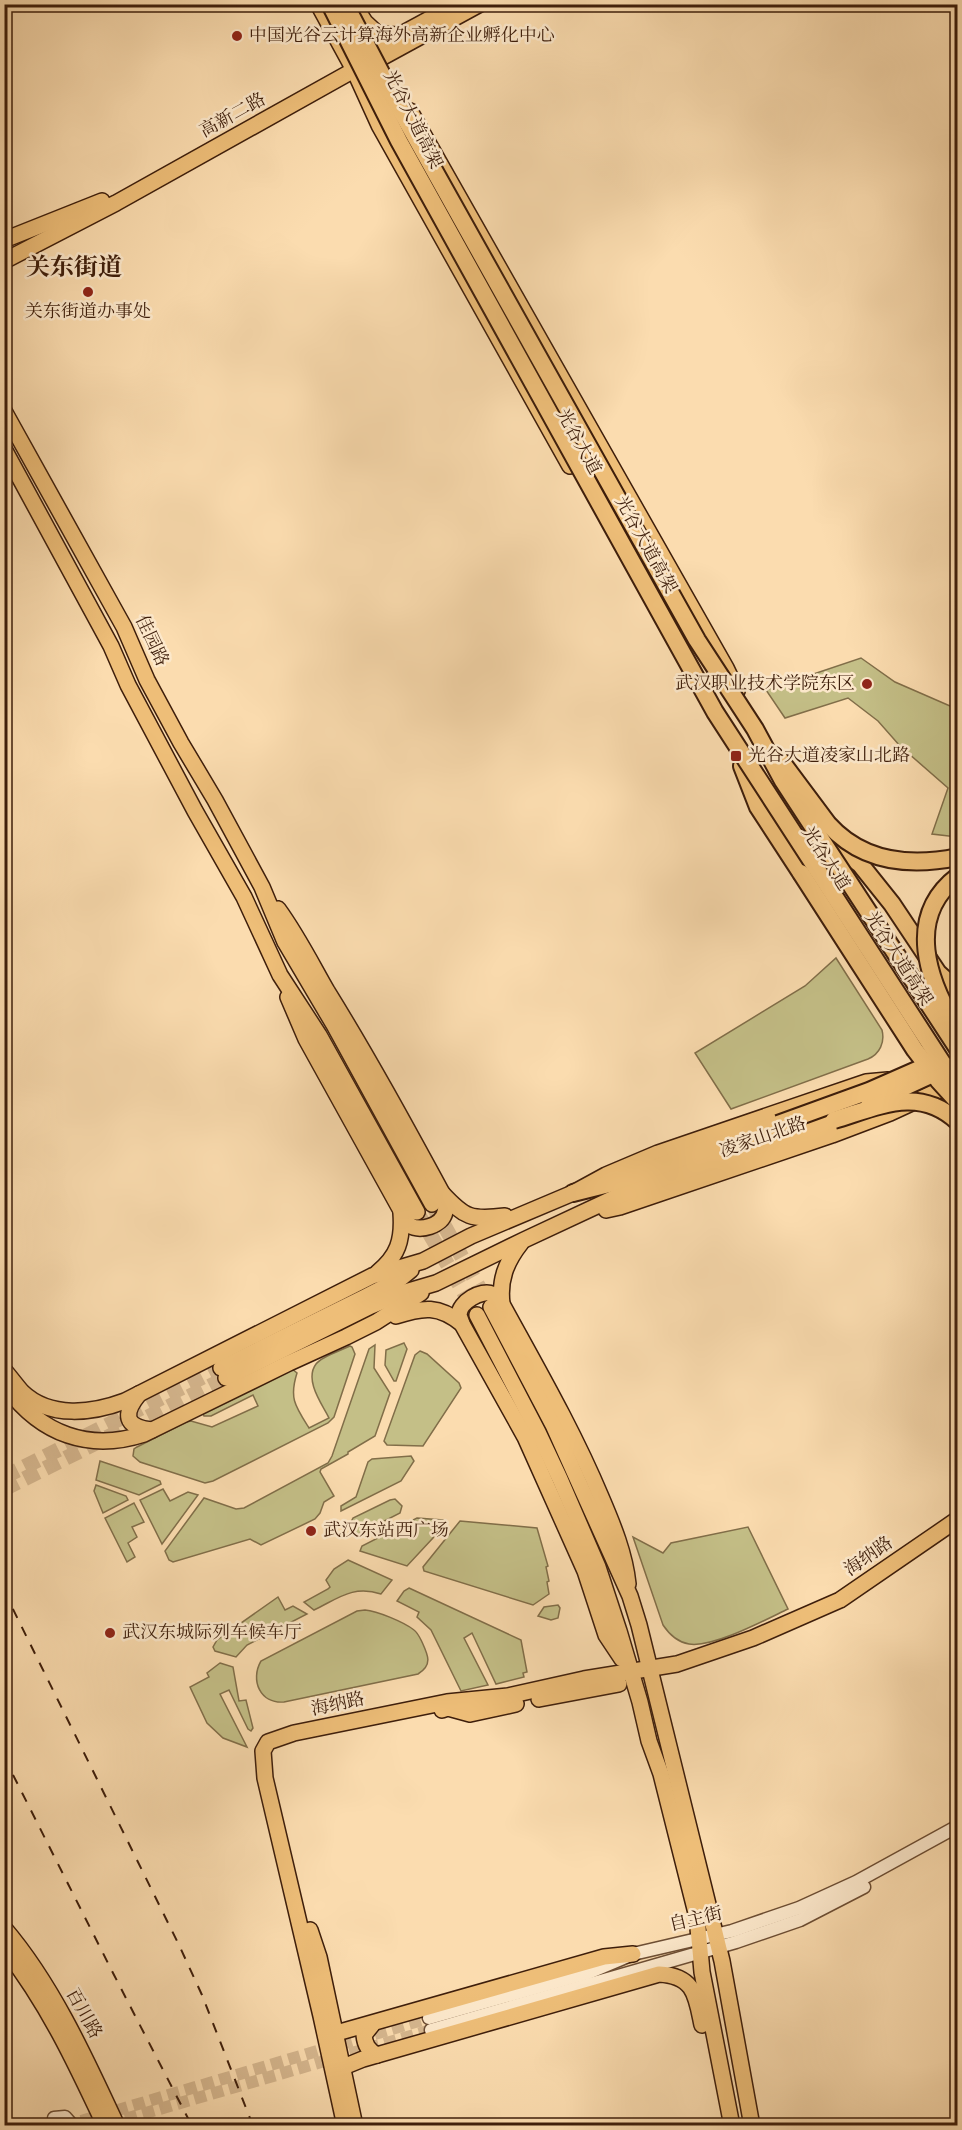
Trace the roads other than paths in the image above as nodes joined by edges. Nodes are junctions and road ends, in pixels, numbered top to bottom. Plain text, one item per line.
1 (318, 4) edge
2 (330, 4) edge
3 (457, 4) edge
4 (480, 4) edge
5 (352, 7) edge
6 (402, 34) junction
7 (379, 53) junction
8 (352, 66) junction
9 (4, 240) edge
10 (4, 261) edge
11 (4, 411) edge
12 (4, 449) edge
13 (755, 729) junction
14 (742, 766) junction
15 (822, 836) junction
16 (957, 857) edge
17 (957, 876) edge
18 (280, 975) junction
19 (957, 991) edge
20 (957, 1030) edge
21 (957, 1050) edge
22 (957, 1063) edge
23 (935, 1066) junction
24 (895, 1079) junction
25 (956, 1091) edge
26 (903, 1107) junction
27 (834, 1120) junction
28 (957, 1122) edge
29 (573, 1192) junction
30 (437, 1199) junction
31 (417, 1212) tunnel mouth
32 (401, 1213) junction
33 (521, 1214) junction
34 (576, 1216) junction
35 (524, 1240) junction
36 (423, 1261) junction
37 (372, 1276) junction
38 (436, 1283) junction
39 (497, 1306) junction
40 (477, 1315) tunnel mouth
41 (376, 1322) junction
42 (462, 1324) junction
43 (4, 1370) edge
44 (4, 1384) edge
45 (139, 1394) junction
46 (152, 1431) junction
47 (957, 1520) edge
48 (650, 1673) junction
49 (631, 1676) junction
50 (957, 1826) edge
51 (957, 1836) edge
52 (4, 1928) edge
53 (717, 1941) junction
54 (700, 1945) junction
55 (4, 1948) edge
56 (633, 1954) junction
57 (641, 1979) junction
58 (593, 1983) junction
59 (372, 2025) junction
60 (331, 2035) junction
61 (377, 2055) junction
62 (338, 2070) junction
63 (54, 2118) dead end
64 (74, 2126) edge
65 (105, 2126) edge
66 (117, 2126) edge
67 (345, 2126) edge
68 (355, 2126) edge
69 (721, 2126) edge
70 (732, 2126) edge
71 (752, 2126) edge

1 - 8 main road, 光谷大道
2 - 25 highway, 光谷大道高架, bridge
3 - 6 main road, 高新二路
4 - 7 main road, 高新二路
5 - 6 main road
5 - 7 main road, 光谷大道
5 - 13 highway, 光谷大道高架, bridge
6 - 7 main road, 高新二路
7 - 8 main road, 高新二路
7 - 15 main road, 光谷大道
8 - 9 main road, 高新二路
8 - 10 main road, 高新二路
8 - 14 main road, 光谷大道
11 - 30 main road, 佳园路
12 - 18 main road
13 - 16 highway, bridge
13 - 21 highway, 光谷大道高架, bridge
14 - 23 main road, 光谷大道
14 - 25 highway, bridge
15 - 19 highway, bridge
15 - 21 main road, 光谷大道
17 - 20 highway, bridge
18 - 31 main road
18 - 32 main road
21 - 23 main road
21 - 29 highway, bridge
22 - 27 main road, bridge
23 - 24 main road
23 - 25 main road, 光谷大道
24 - 26 street
24 - 29 main road
25 - 26 main road, 凌家山北路
26 - 34 main road, 凌家山北路
27 - 28 highway, bridge
27 - 34 main road
29 - 33 main road
30 - 32 main road
30 - 33 main road
32 - 37 main road
33 - 36 main road
34 - 35 main road
35 - 38 main road
35 - 39 main road
36 - 37 main road
36 - 38 main road
37 - 45 main road
38 - 41 main road
39 - 42 main road
39 - 48 main road
40 - 49 main road
41 - 42 main road
41 - 46 main road
42 - 49 main road
43 - 45 main road
44 - 46 main road
45 - 46 main road
47 - 48 main road, 海纳路
48 - 49 main road, 海纳路
48 - 53 main road
49 - 54 main road
49 - 60 main road, 海纳路
50 - 53 street, 自主街
51 - 53 street, 自主街
52 - 66 main road, 百川路
53 - 54 street, 自主街
53 - 71 main road
54 - 56 street, 自主街
54 - 58 street, 自主街
54 - 70 main road
55 - 65 main road, 百川路
56 - 58 street, 自主街
56 - 59 main road
57 - 58 street
57 - 61 main road
57 - 69 main road
59 - 60 main road
59 - 61 main road
60 - 62 main road, 海纳路
61 - 62 main road
62 - 67 main road, 海纳路
62 - 68 main road, 海纳路
63 - 64 street

